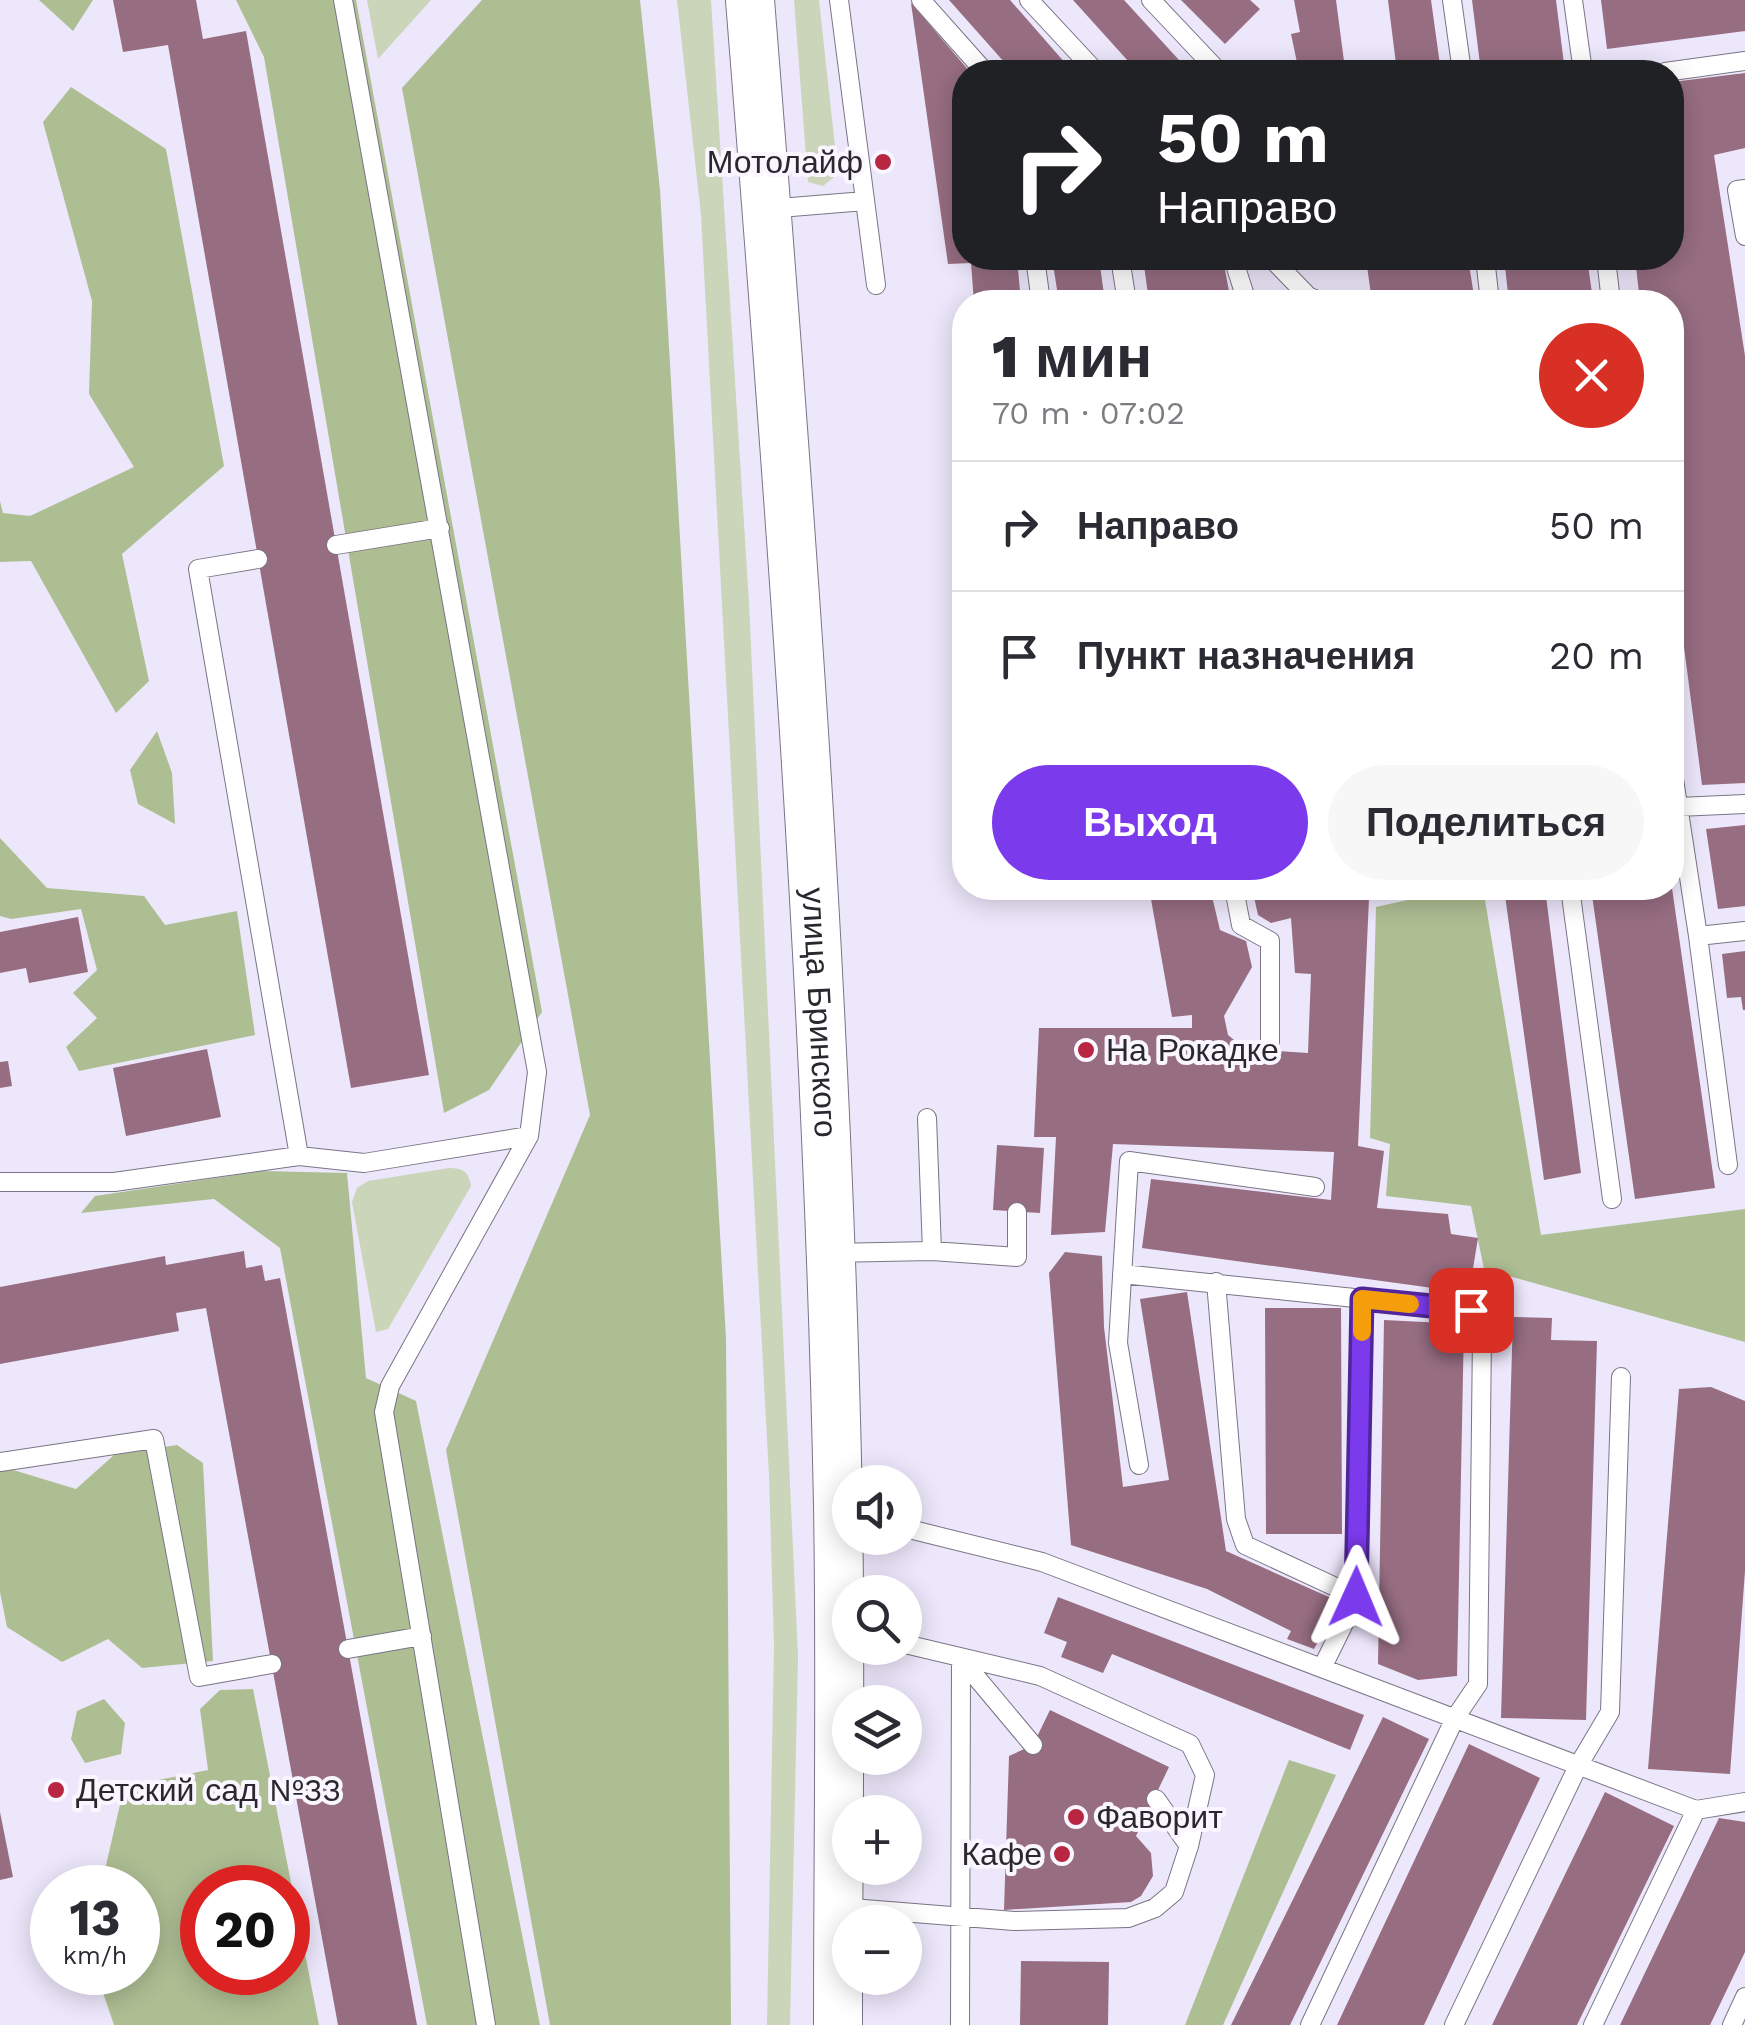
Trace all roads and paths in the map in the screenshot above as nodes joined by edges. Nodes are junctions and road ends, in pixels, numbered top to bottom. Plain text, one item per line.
1 (343, 0) edge
2 (750, 0) edge
3 (839, 0) edge
4 (921, 0) edge
5 (1029, 0) edge
6 (1151, 0) edge
7 (1452, 0) edge
8 (1573, 0) edge
9 (974, 60) edge
10 (1082, 60) edge
11 (1208, 60) edge
12 (1460, 60) edge
13 (1581, 60) edge
14 (1745, 62) edge
15 (1684, 70) edge
16 (1745, 189) edge
17 (865, 200) junction
18 (767, 209) junction
19 (1745, 236) edge
20 (1283, 270) edge
21 (876, 285) dead end
22 (1302, 290) edge
23 (440, 528) junction
24 (336, 545) dead end
25 (258, 558) dead end
26 (1745, 804) edge
27 (1684, 807) edge
28 (1684, 846) edge
29 (1236, 900) edge
30 (1572, 900) edge
31 (1745, 930) edge
32 (1698, 936) junction
33 (1270, 1042) dead end
34 (926, 1118) dead end
35 (529, 1136) junction
36 (299, 1156) junction
37 (1728, 1165) dead end
38 (0, 1182) edge
39 (1315, 1187) dead end
40 (1612, 1199) dead end
41 (1017, 1212) dead end
42 (932, 1251) junction
43 (830, 1254) junction
44 (1122, 1274) junction
45 (1216, 1282) junction
46 (1362, 1299) junction
47 (1621, 1377) dead end
48 (0, 1462) edge
49 (842, 1465) edge
50 (1139, 1466) dead end
51 (922, 1532) edge
52 (1356, 1597) junction
53 (422, 1636) junction
54 (348, 1649) dead end
55 (922, 1649) edge
56 (961, 1659) junction
57 (272, 1664) dead end
58 (843, 1665) edge
59 (1322, 1668) junction
60 (1455, 1718) junction
61 (1033, 1745) dead end
62 (1578, 1766) junction
63 (1156, 1799) dead end
64 (1745, 1802) edge
65 (1696, 1810) junction
66 (1189, 1846) junction
67 (838, 1905) edge
68 (922, 1913) edge
69 (958, 1915) junction
70 (838, 1995) edge
71 (1745, 1997) edge
72 (486, 2025) edge
73 (838, 2025) edge
74 (960, 2025) edge
75 (1310, 2025) edge
76 (1454, 2025) edge
77 (1593, 2025) edge
78 (1732, 2025) edge

1 - 23 lane
2 - 18 main road, улица Бринского
3 - 17 lane
4 - 9 lane
5 - 10 lane
6 - 11 lane
7 - 12 lane
8 - 13 lane
14 - 15 lane
16 - 19 lane
17 - 18 lane
17 - 21 lane
18 - 43 main road, улица Бринского
20 - 22 lane
23 - 24 lane
23 - 35 lane
25 - 36 lane
26 - 27 lane
28 - 32 lane
29 - 33 lane
30 - 40 lane
31 - 32 lane
32 - 37 lane
34 - 42 lane
35 - 36 lane
35 - 53 lane
36 - 38 lane
39 - 44 lane
41 - 42 lane
42 - 43 lane
43 - 49 main road, улица Бринского
44 - 45 lane
44 - 50 lane
45 - 46 lane
45 - 52 lane
46 - 52 lane
46 - 60 lane
47 - 62 lane
48 - 57 lane
51 - 59 lane
52 - 59 lane
53 - 54 lane
53 - 72 lane
55 - 56 lane
56 - 61 lane
56 - 66 lane
56 - 69 lane
58 - 67 main road, улица Бринского
59 - 60 lane
60 - 62 lane
60 - 75 lane
62 - 65 lane
62 - 76 lane
63 - 66 lane
64 - 65 lane
65 - 77 lane
66 - 69 lane
68 - 69 lane
69 - 74 lane
70 - 73 main road, улица Бринского
71 - 78 lane

